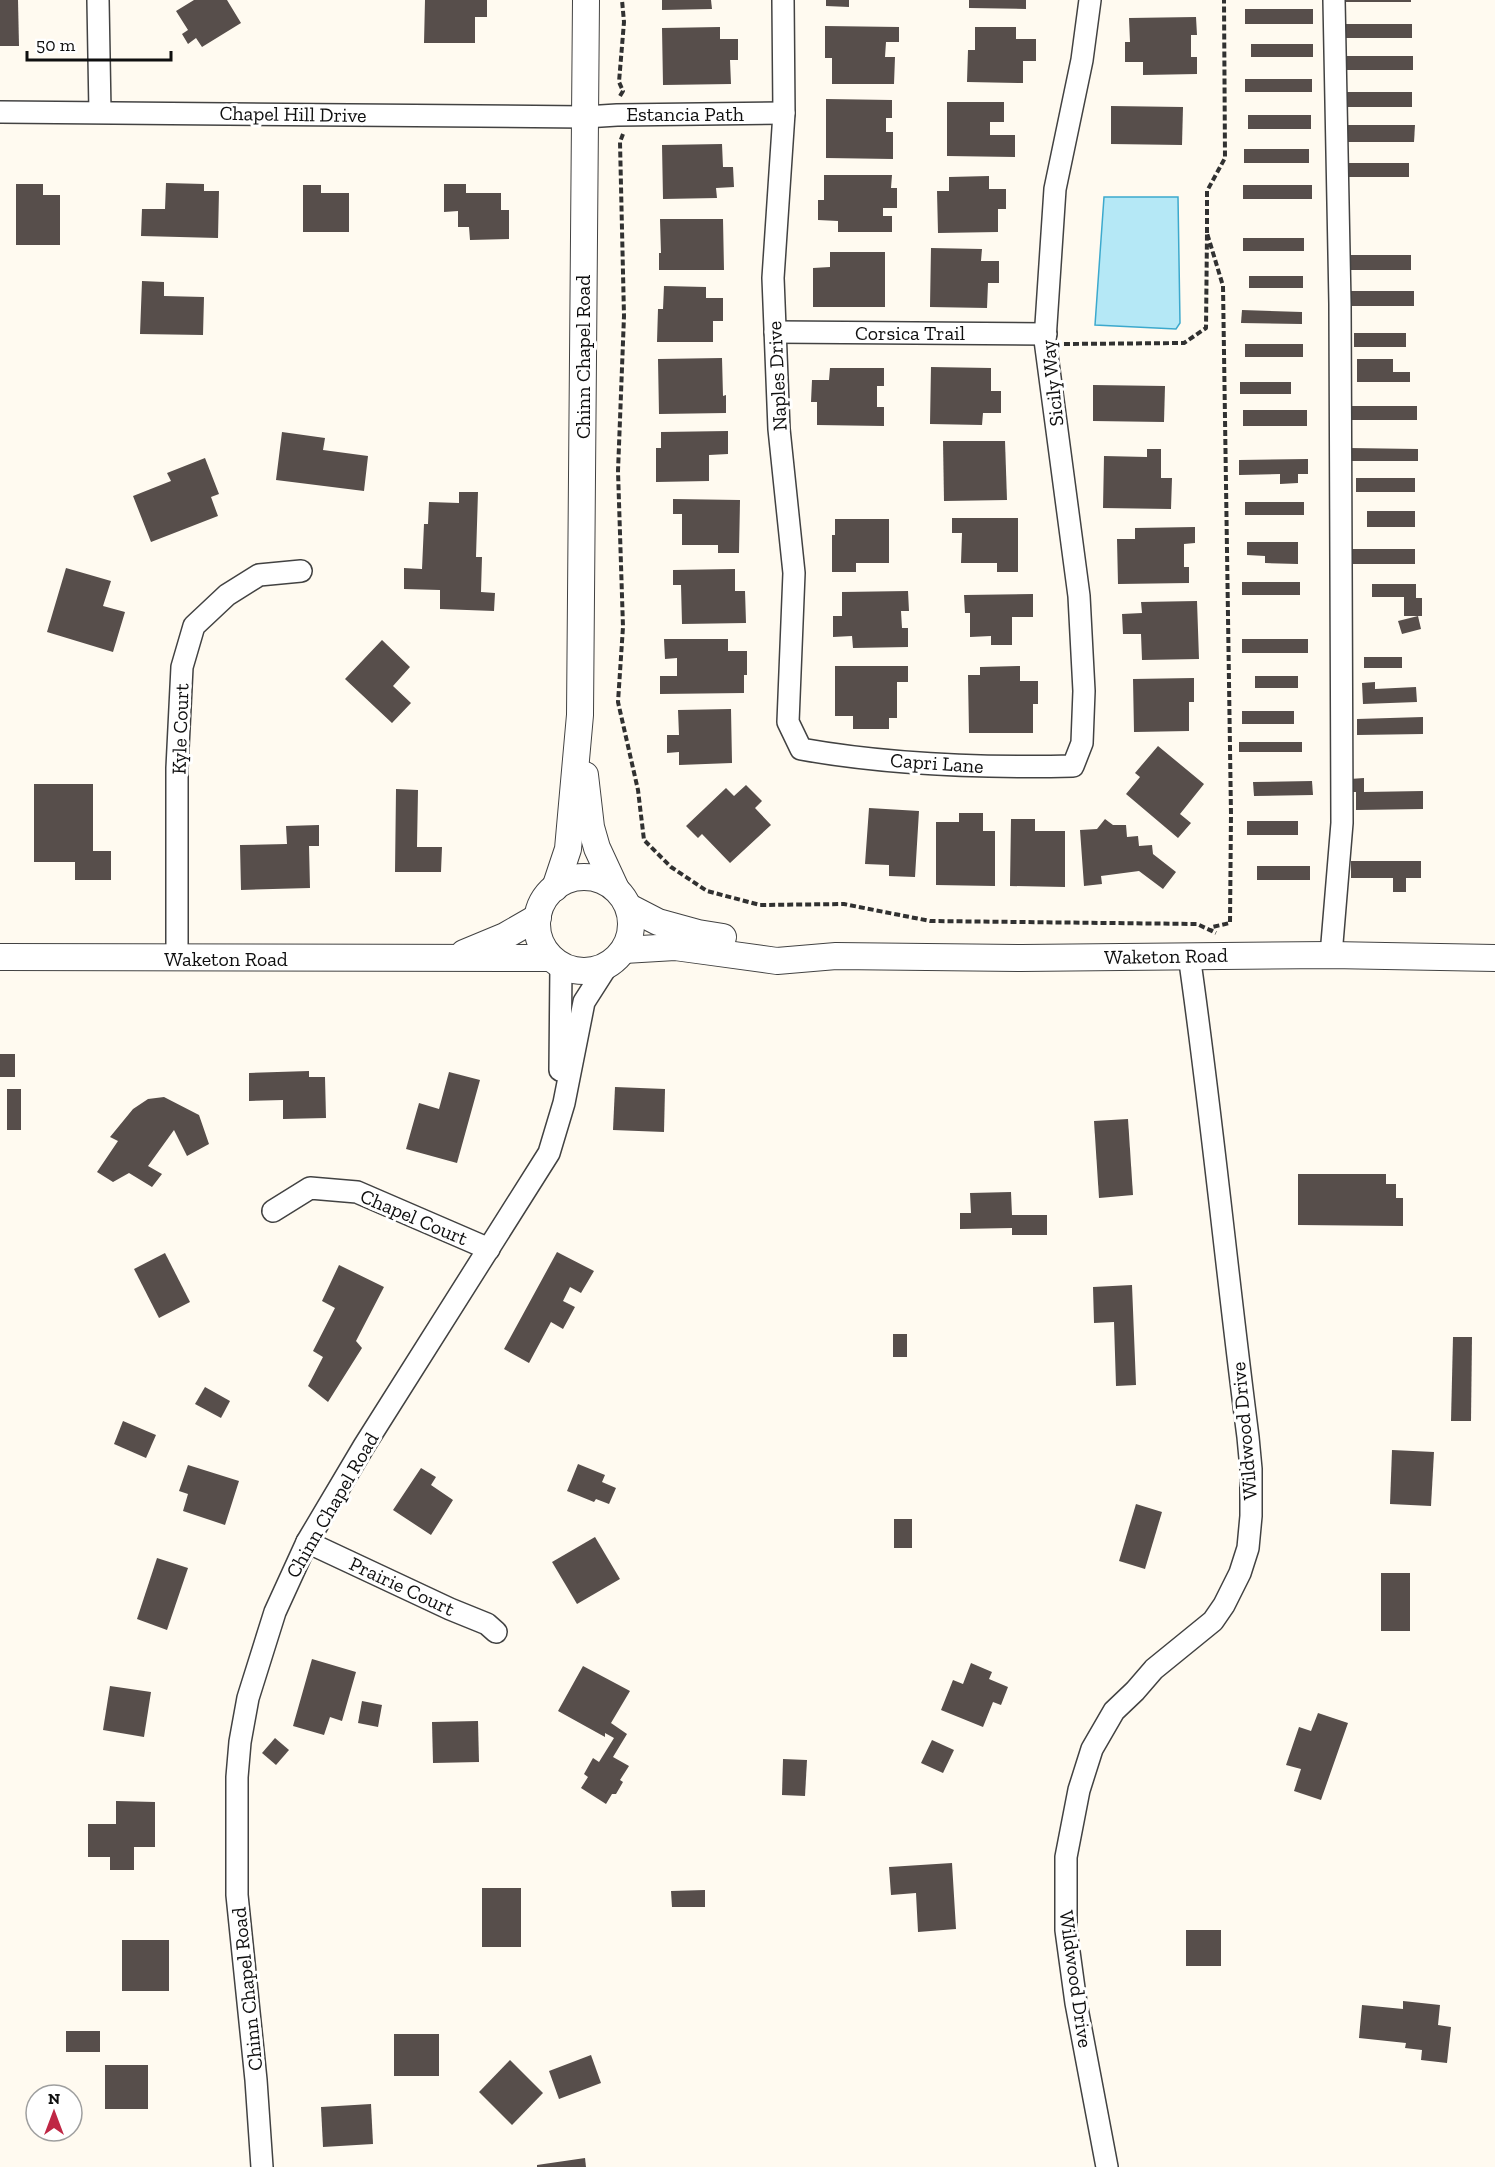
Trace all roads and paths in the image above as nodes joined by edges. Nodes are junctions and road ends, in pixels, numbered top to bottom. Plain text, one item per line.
1 (98, 0) edge
2 (586, 0) edge
3 (622, 0) edge
4 (783, 0) edge
5 (1090, 0) edge
6 (1224, 0) edge
7 (1334, 0) edge
8 (0, 112) edge
9 (100, 112) junction
10 (784, 113) junction
11 (617, 115) junction
12 (585, 117) junction
13 (1207, 233) junction
14 (775, 332) junction
15 (1046, 339) junction
16 (301, 571) dead end
17 (580, 715) junction
18 (801, 749) joint
19 (1073, 766) joint
20 (555, 888) junction
21 (622, 898) junction
22 (538, 917) junction
23 (1197, 924) dead end
24 (1211, 931) dead end
25 (1189, 955) junction
26 (1331, 955) junction
27 (836, 956) junction
28 (0, 957) edge
29 (177, 958) junction
30 (453, 958) junction
31 (615, 958) junction
32 (1495, 958) edge
33 (556, 962) junction
34 (564, 1103) junction
35 (273, 1211) dead end
36 (489, 1249) junction
37 (307, 1542) junction
38 (496, 1632) dead end
39 (262, 2167) edge
40 (1107, 2167) edge

1 - 9 street
2 - 12 street, Chinn Chapel Road
3 - 11 path
4 - 10 street, Naples Drive
5 - 15 street, Sicily Way
6 - 13 path
7 - 26 street
8 - 9 street, Chapel Hill Drive
9 - 12 street, Chapel Hill Drive
10 - 11 street, Estancia Path
10 - 14 street, Naples Drive
11 - 12 street, Estancia Path
11 - 23 path
12 - 17 street, Chinn Chapel Road
13 - 15 path
13 - 24 path
14 - 15 street, Corsica Trail
14 - 18 street, Naples Drive
15 - 19 street, Sicily Way
16 - 29 street, Kyle Court
17 - 20 street, Chinn Chapel Road
17 - 21 street, Chinn Chapel Road
18 - 19 street, Capri Lane
20 - 21 street
20 - 22 street
21 - 27 street, Waketon Road
21 - 31 street
22 - 30 street, Waketon Road
22 - 33 street
25 - 26 street, Waketon Road
25 - 27 street, Waketon Road
25 - 40 street, Wildwood Drive
26 - 32 street, Waketon Road
27 - 31 street, Waketon Road
28 - 29 street, Waketon Road
29 - 30 street, Waketon Road
30 - 33 street, Waketon Road
31 - 33 street
31 - 34 street, Chinn Chapel Road
33 - 34 street, Chinn Chapel Road
34 - 36 street, Chinn Chapel Road
35 - 36 street, Chapel Court
36 - 37 street, Chinn Chapel Road
37 - 38 street, Prairie Court
37 - 39 street, Chinn Chapel Road

